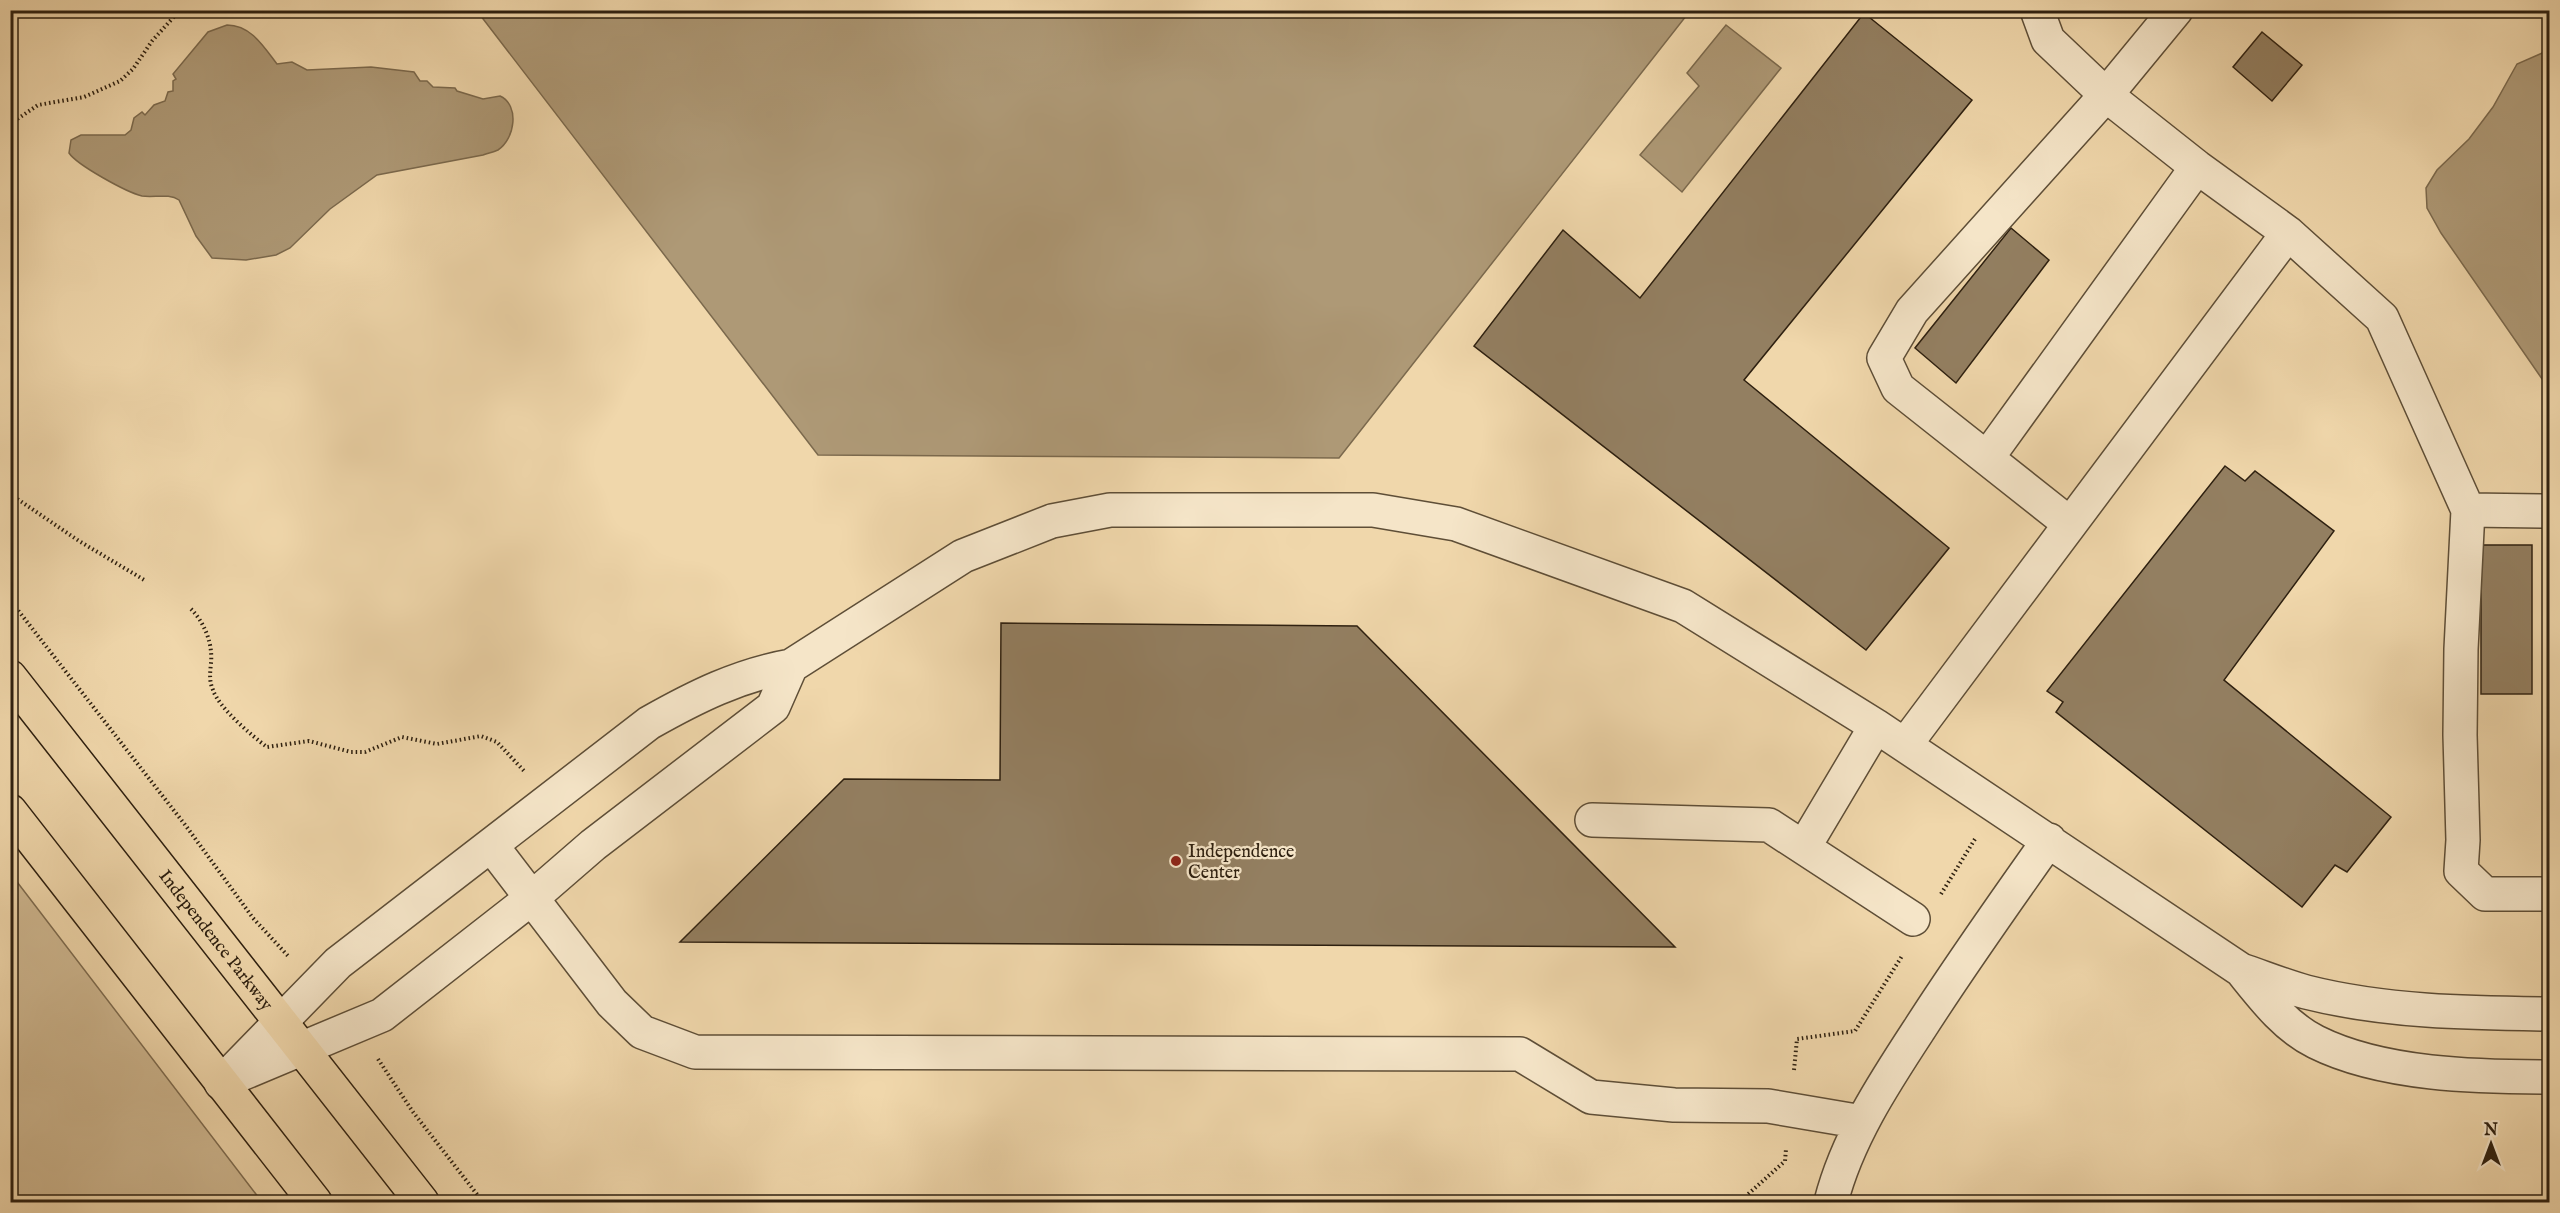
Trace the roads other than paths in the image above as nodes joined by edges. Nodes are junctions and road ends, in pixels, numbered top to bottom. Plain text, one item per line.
1 (2037, 10) edge
2 (2176, 10) edge
3 (2106, 94) junction
4 (2197, 167) junction
5 (2288, 232) junction
6 (1987, 459) junction
7 (2468, 510) junction
8 (2550, 511) edge
9 (2070, 524) junction
10 (791, 666) junction
11 (10, 677) edge
12 (1876, 726) junction
13 (1905, 745) junction
14 (10, 811) edge
15 (1592, 820) dead end
16 (2049, 840) junction
17 (491, 844) junction
18 (1804, 847) junction
19 (2550, 894) edge
20 (533, 897) junction
21 (1924, 911) road end
22 (2241, 970) junction
23 (2550, 1014) edge
24 (282, 1020) junction
25 (303, 1048) junction
26 (2550, 1077) edge
27 (221, 1083) junction
28 (1862, 1122) junction
29 (315, 1203) edge
30 (422, 1203) edge
31 (1831, 1203) edge

1 - 3 lane
2 - 3 lane
3 - 4 lane
3 - 6 lane
4 - 5 lane
4 - 6 lane
5 - 7 lane
5 - 9 lane
6 - 9 lane
7 - 8 lane
7 - 19 lane
9 - 13 lane
10 - 12 lane
10 - 17 lane
10 - 20 lane
11 - 24 main road, Independence Parkway
12 - 13 lane
12 - 18 lane
13 - 16 lane
14 - 27 main road
15 - 18 lane
16 - 22 lane
16 - 28 lane
17 - 20 lane
17 - 24 lane
18 - 21 lane
20 - 25 lane
20 - 28 lane
22 - 23 lane
22 - 26 lane
24 - 25 main road, Independence Parkway
24 - 27 lane
25 - 27 lane
25 - 30 main road, Independence Parkway
27 - 29 main road
28 - 31 lane

